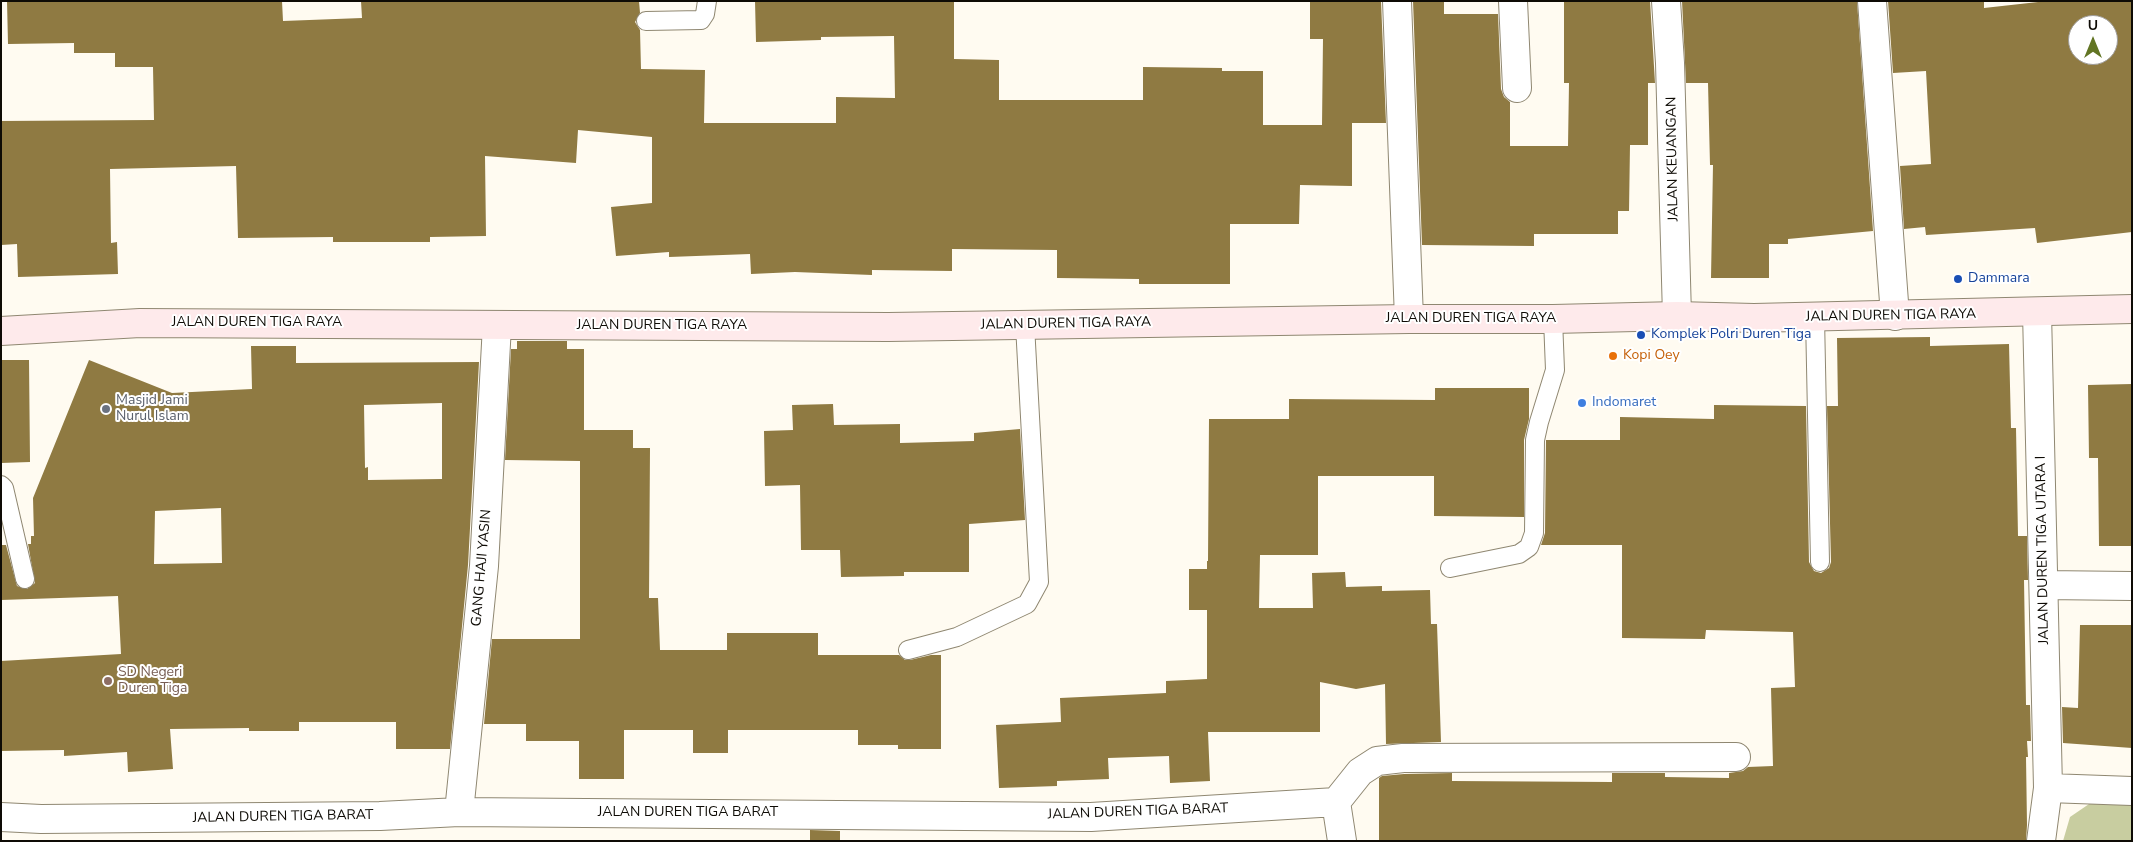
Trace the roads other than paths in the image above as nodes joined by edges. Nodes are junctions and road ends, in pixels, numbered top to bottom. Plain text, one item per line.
1 (707, 1) edge
2 (1397, 1) edge
3 (1513, 1) edge
4 (1666, 1) edge
5 (1872, 1) edge
6 (646, 21) dead end
7 (1517, 88) dead end
8 (2132, 309) edge
9 (2037, 312) junction
10 (1676, 316) junction
11 (1895, 316) junction
12 (1816, 317) junction
13 (1408, 319) junction
14 (1553, 319) junction
15 (498, 325) junction
16 (1025, 325) junction
17 (1, 331) edge
18 (1, 485) edge
19 (1820, 562) dead end
20 (1450, 568) dead end
21 (24, 578) dead end
22 (2044, 586) junction
23 (2132, 586) edge
24 (908, 650) dead end
25 (1736, 757) dead end
26 (2048, 788) junction
27 (2132, 791) edge
28 (1336, 802) junction
29 (459, 812) junction
30 (1, 817) edge
31 (1342, 841) edge
32 (2041, 841) edge

1 - 6 lane
2 - 13 street
3 - 7 street
4 - 10 street, JALAN KEUANGAN
5 - 11 street
8 - 9 main road, JALAN DUREN TIGA RAYA
9 - 11 main road, JALAN DUREN TIGA RAYA
9 - 22 street, JALAN DUREN TIGA UTARA I
10 - 12 main road, JALAN DUREN TIGA RAYA
10 - 14 main road, JALAN DUREN TIGA RAYA
11 - 12 main road, JALAN DUREN TIGA RAYA
12 - 19 lane
13 - 14 main road, JALAN DUREN TIGA RAYA
13 - 16 main road, JALAN DUREN TIGA RAYA
14 - 20 lane
15 - 16 main road, JALAN DUREN TIGA RAYA
15 - 17 main road, JALAN DUREN TIGA RAYA
15 - 29 street, GANG HAJI YASIN
16 - 24 lane
18 - 21 lane
22 - 23 street
22 - 26 street, JALAN DUREN TIGA UTARA I
25 - 28 street
26 - 27 street
26 - 32 street, JALAN DUREN TIGA UTARA I
28 - 29 street, JALAN DUREN TIGA BARAT
28 - 31 street
29 - 30 street, JALAN DUREN TIGA BARAT

